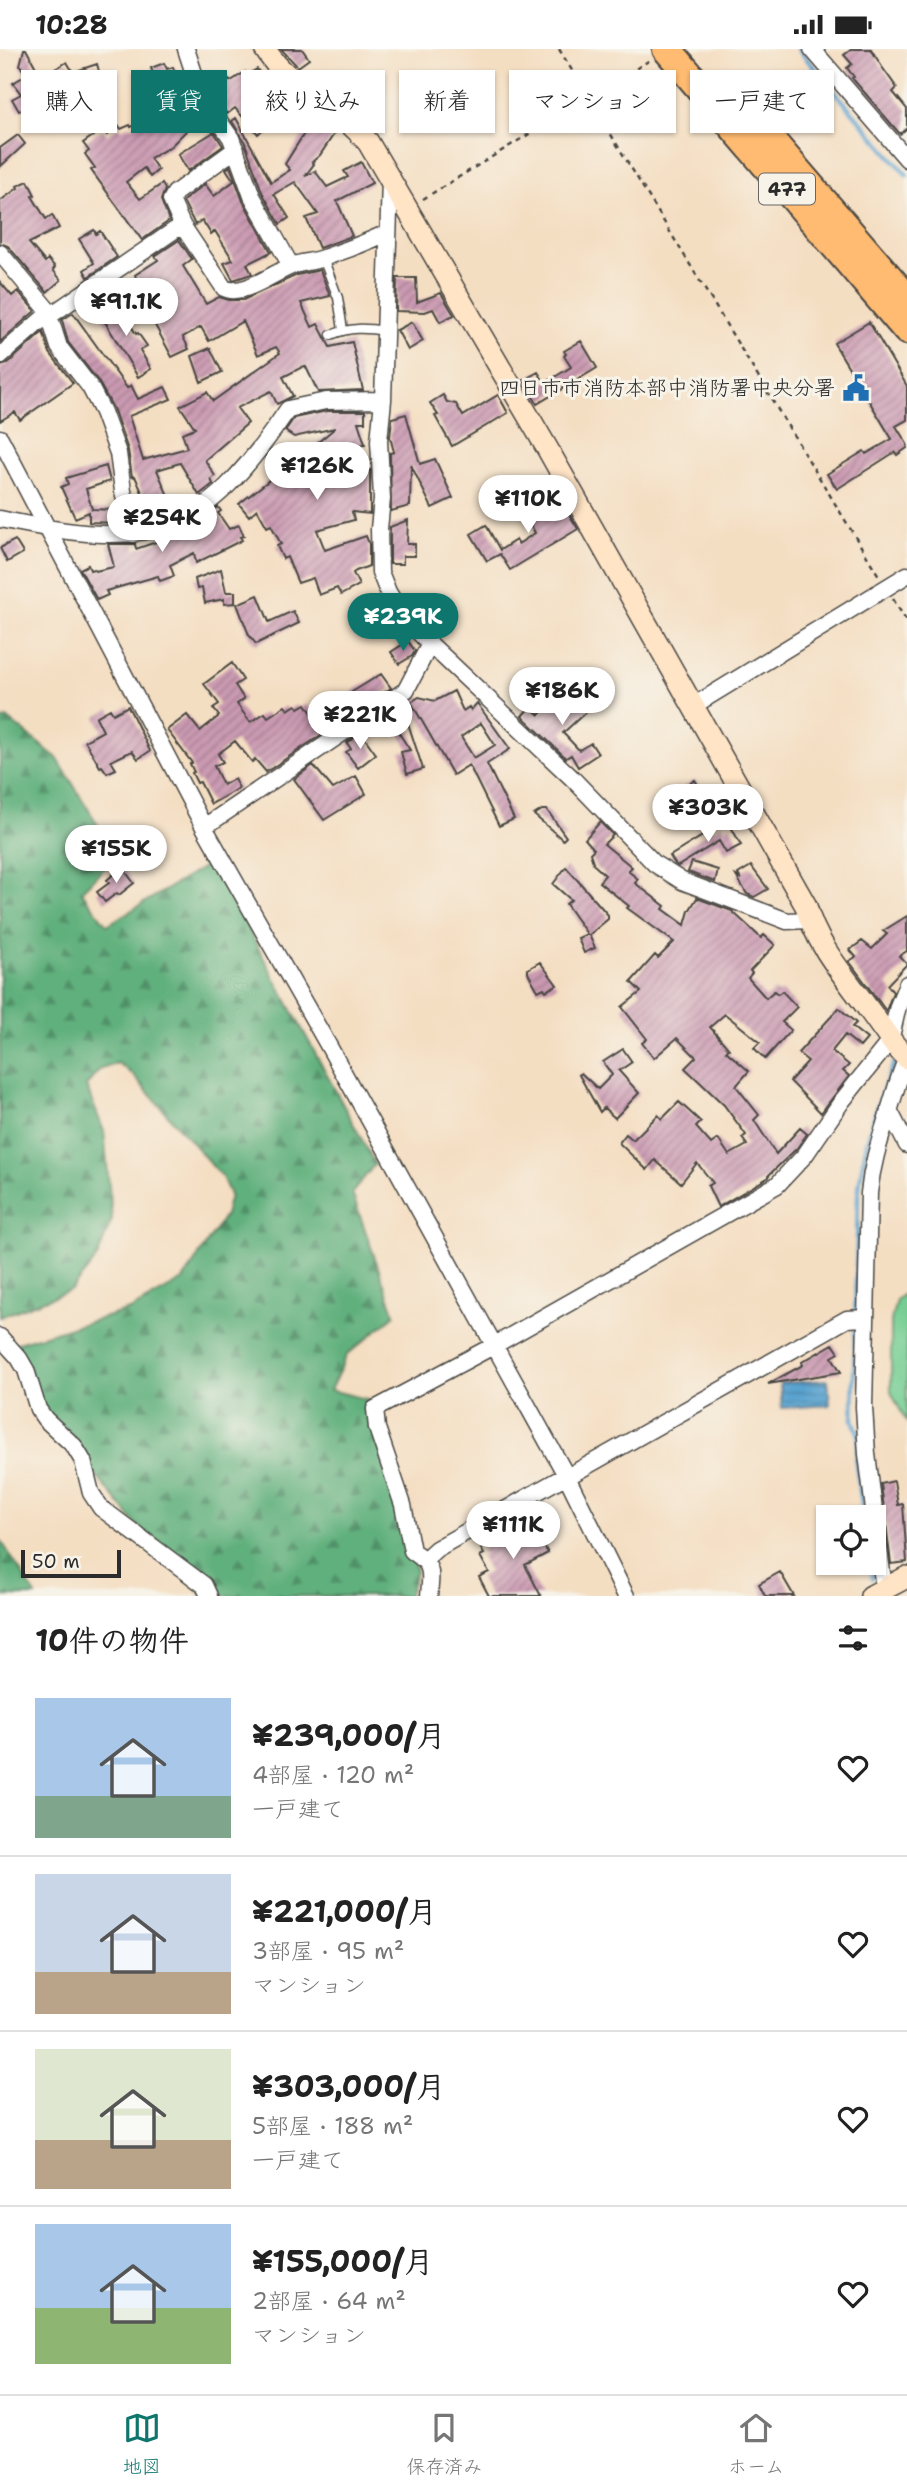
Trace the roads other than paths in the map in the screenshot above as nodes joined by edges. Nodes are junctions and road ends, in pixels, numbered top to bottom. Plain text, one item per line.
1 (186, 49) edge
2 (265, 49) edge
3 (667, 49) edge
4 (692, 49) edge
5 (814, 50) edge
6 (236, 149) junction
7 (907, 159) edge
8 (390, 180) junction
9 (181, 225) junction
10 (387, 233) junction
11 (0, 253) edge
12 (323, 258) junction
13 (291, 266) junction
14 (907, 299) edge
15 (48, 316) junction
16 (343, 330) junction
17 (907, 330) edge
18 (386, 331) junction
19 (331, 335) dead end
20 (0, 356) edge
21 (383, 400) junction
22 (0, 438) edge
23 (0, 519) edge
24 (49, 529) junction
25 (132, 534) junction
26 (907, 575) edge
27 (430, 644) junction
28 (693, 706) junction
29 (204, 827) junction
30 (810, 921) junction
31 (907, 984) edge
32 (901, 1052) edge
33 (889, 1110) junction
34 (907, 1145) edge
35 (858, 1319) junction
36 (0, 1337) edge
37 (493, 1346) junction
38 (566, 1476) junction
39 (425, 1559) junction
40 (907, 1577) edge
41 (878, 1592) edge
42 (209, 1596) edge
43 (429, 1596) edge
44 (626, 1596) edge

1 - 6 street
2 - 8 street
3 - 17 highway, 477
4 - 14 highway, 477
5 - 7 street
6 - 9 street
6 - 13 street
8 - 10 street
8 - 28 street
9 - 13 street
9 - 15 street
10 - 12 street
10 - 18 street
11 - 15 street
12 - 13 street
12 - 16 lane
15 - 20 street
15 - 25 street
16 - 18 lane
16 - 19 lane
18 - 21 street
21 - 25 street
21 - 27 street
22 - 24 street
23 - 24 street
24 - 25 street
24 - 29 street
26 - 28 street
27 - 29 street
27 - 30 street
28 - 30 street
29 - 37 street
30 - 32 street
31 - 32 street
32 - 33 street
32 - 37 street
33 - 34 street
33 - 35 street
35 - 38 street
35 - 41 street
36 - 42 street
37 - 38 street
37 - 39 street
38 - 39 street
38 - 44 street
39 - 43 street
40 - 41 street

